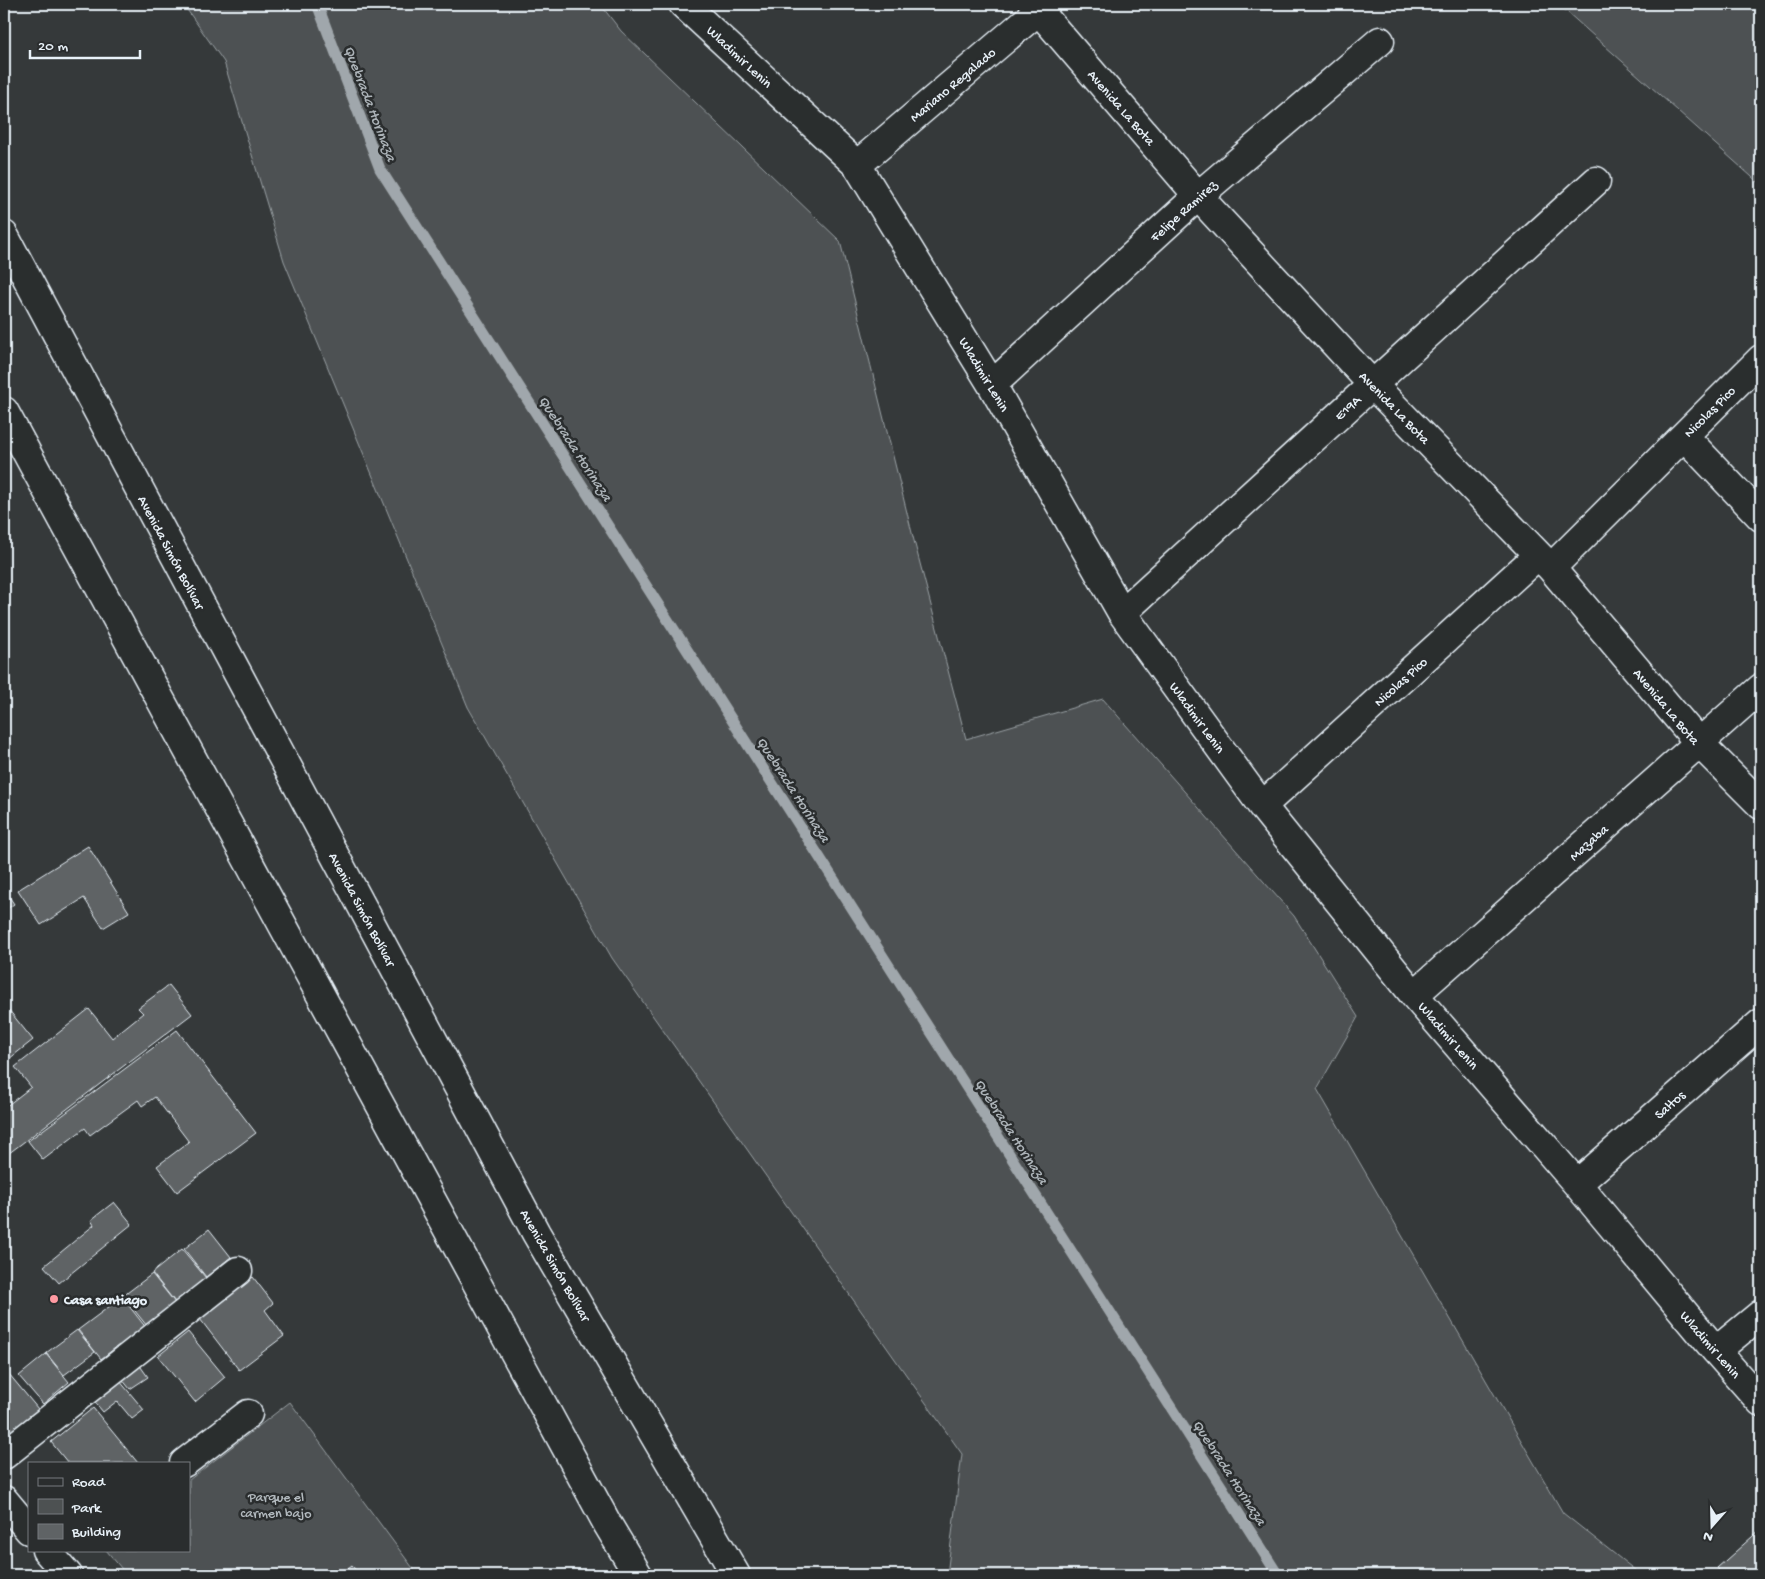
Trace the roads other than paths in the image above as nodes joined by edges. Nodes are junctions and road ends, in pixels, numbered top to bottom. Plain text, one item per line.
1 (683, 4) edge
2 (1039, 6) edge
3 (1380, 41) dead end
4 (857, 165) junction
5 (1596, 181) dead end
6 (1198, 196) junction
7 (4, 235) edge
8 (1761, 359) edge
9 (1372, 384) junction
10 (992, 385) junction
11 (4, 411) edge
12 (1684, 436) junction
13 (1761, 517) edge
14 (1544, 562) junction
15 (1122, 613) junction
16 (1761, 688) edge
17 (1699, 743) junction
18 (1761, 805) edge
19 (1262, 806) junction
20 (1414, 995) junction
21 (1761, 1023) edge
22 (1577, 1184) junction
23 (238, 1271) dead end
24 (1761, 1314) edge
25 (1716, 1351) junction
26 (1761, 1402) edge
27 (248, 1414) dead end
28 (4, 1455) edge
29 (185, 1462) edge
30 (4, 1500) edge
31 (28, 1529) edge
32 (638, 1575) edge
33 (736, 1575) edge

1 - 4 main road, Wladimir Lenin
2 - 4 main road, Mariano Regalado
2 - 6 main road, Avenida La Bota
3 - 6 main road, Felipe Ramirez
4 - 10 main road, Wladimir Lenin
5 - 9 main road, E19A
6 - 9 main road, Avenida La Bota
6 - 10 main road, Felipe Ramirez
7 - 33 main road, Avenida Simón Bolívar
8 - 12 main road, Nicolas Pico
9 - 14 main road, Avenida La Bota
9 - 15 main road, E19A
10 - 15 main road, Wladimir Lenin
11 - 32 main road
12 - 13 main road
12 - 14 main road, Nicolas Pico
14 - 17 main road, Avenida La Bota
14 - 19 main road, Nicolas Pico
15 - 19 main road, Wladimir Lenin
16 - 17 main road, Mazaba
17 - 18 main road, Avenida La Bota
17 - 20 main road, Mazaba
19 - 20 main road, Wladimir Lenin
20 - 22 main road, Wladimir Lenin
21 - 22 main road, Saltos
22 - 25 main road, Wladimir Lenin
23 - 28 main road
24 - 25 main road
25 - 26 main road, Wladimir Lenin
27 - 29 main road
30 - 31 main road

